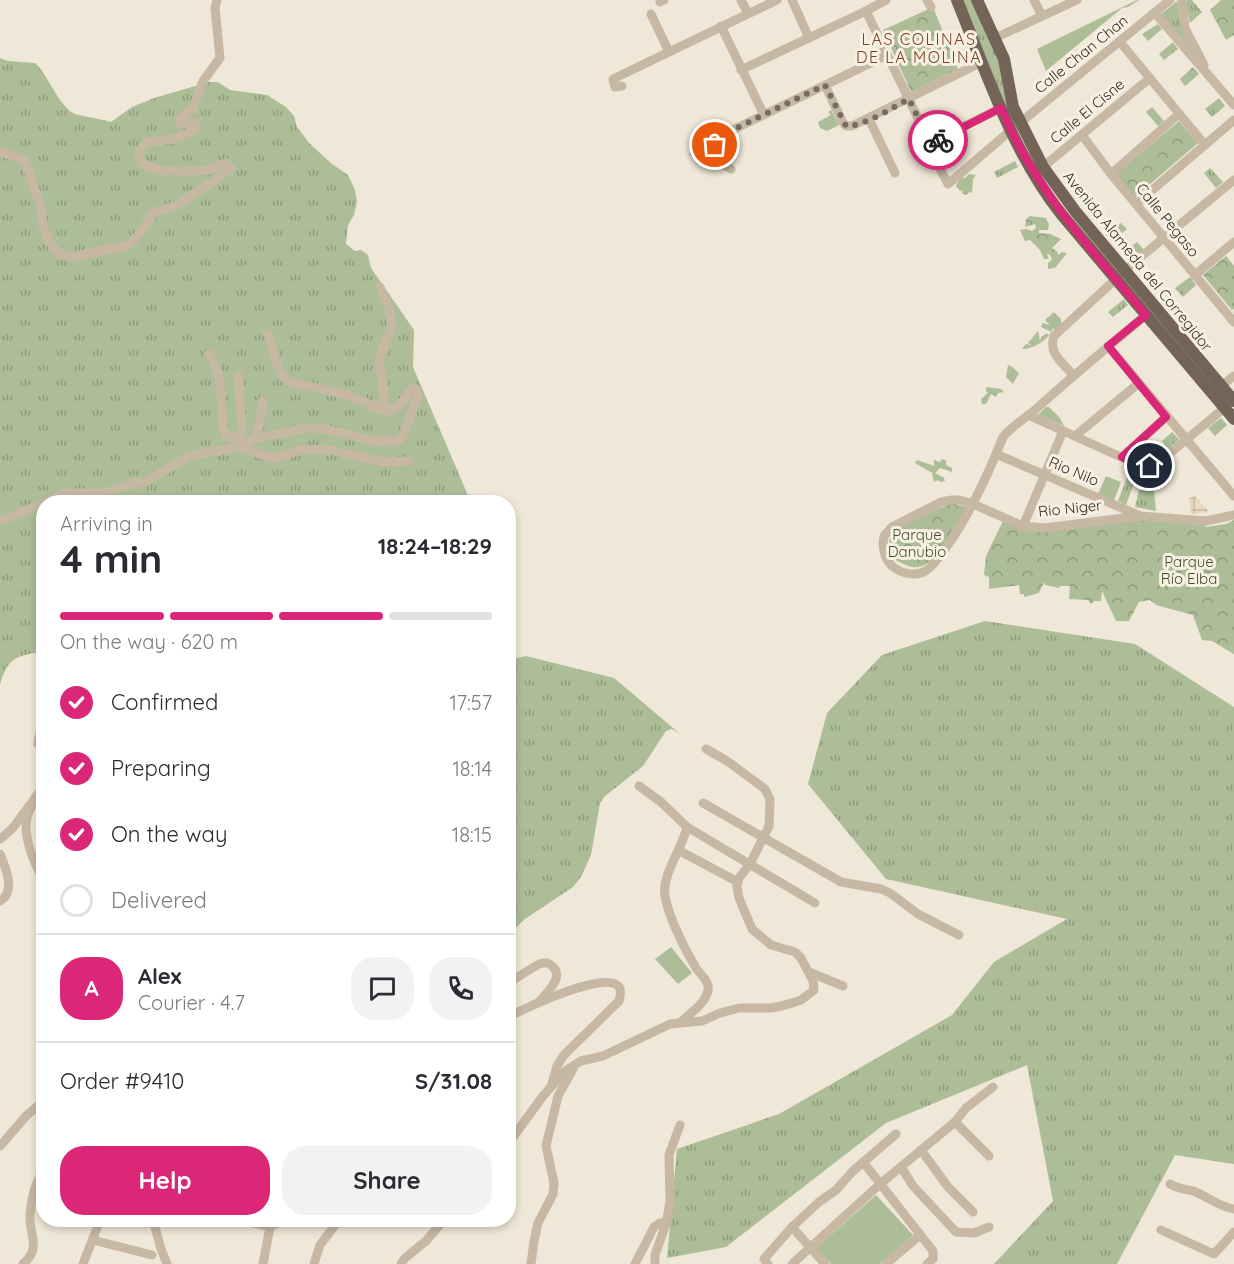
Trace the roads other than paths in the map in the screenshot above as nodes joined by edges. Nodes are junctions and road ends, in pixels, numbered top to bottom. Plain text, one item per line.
1 (216, 0) edge
2 (741, 0) edge
3 (777, 0) edge
4 (792, 0) edge
5 (886, 0) edge
6 (957, 0) edge
7 (977, 0) edge
8 (1034, 0) edge
9 (1077, 0) edge
10 (1170, 0) edge
11 (1182, 0) edge
12 (866, 11) junction
13 (748, 13) junction
14 (1155, 13) junction
15 (651, 14) dead end
16 (1042, 16) junction
17 (721, 26) junction
18 (809, 38) junction
19 (995, 38) junction
20 (1120, 42) junction
21 (669, 52) junction
22 (886, 55) junction
23 (982, 62) junction
24 (741, 70) junction
25 (1207, 73) junction
26 (1150, 78) junction
27 (825, 85) junction
28 (622, 86) dead end
29 (909, 99) junction
30 (1234, 105) edge
31 (1001, 108) junction
32 (1179, 114) junction
33 (764, 116) junction
34 (869, 119) junction
35 (1234, 120) edge
36 (1015, 127) junction
37 (1083, 135) junction
38 (930, 143) junction
39 (1204, 145) junction
40 (0, 152) edge
41 (1043, 166) junction
42 (731, 169) dead end
43 (895, 173) dead end
44 (1111, 174) junction
45 (1234, 180) edge
46 (1136, 204) junction
47 (1164, 238) junction
48 (1230, 245) edge
49 (1234, 257) edge
50 (1121, 275) junction
51 (1195, 275) junction
52 (380, 287) dead end
53 (1146, 315) junction
54 (1234, 322) edge
55 (267, 333) dead end
56 (1108, 346) junction
57 (209, 354) dead end
58 (238, 375) dead end
59 (1073, 375) junction
60 (1234, 376) edge
61 (1139, 382) junction
62 (1216, 390) junction
63 (263, 401) dead end
64 (382, 410) junction
65 (1232, 411) edge
66 (1028, 415) junction
67 (1166, 417) junction
68 (1063, 431) junction
69 (1075, 436) junction
70 (254, 439) junction
71 (1186, 440) junction
72 (238, 444) junction
73 (996, 454) junction
74 (1122, 457) junction
75 (408, 461) dead end
76 (1044, 474) junction
77 (60, 495) edge
78 (1234, 496) edge
79 (973, 504) junction
80 (36, 506) edge
81 (1234, 515) edge
82 (1140, 516) junction
83 (0, 521) edge
84 (1023, 526) junction
85 (706, 749) dead end
86 (639, 786) dead end
87 (36, 796) joint
88 (703, 803) dead end
89 (687, 827) junction
90 (764, 837) junction
91 (0, 838) edge
92 (678, 850) junction
93 (0, 854) edge
94 (36, 860) edge
95 (750, 864) junction
96 (738, 882) junction
97 (19, 892) dead end
98 (3, 899) edge
99 (815, 903) dead end
100 (959, 935) dead end
101 (809, 972) junction
102 (516, 978) edge
103 (843, 986) dead end
104 (539, 1002) junction
105 (516, 1013) edge
106 (681, 1022) junction
107 (581, 1061) junction
108 (552, 1086) junction
109 (993, 1087) dead end
110 (36, 1108) edge
111 (955, 1122) junction
112 (680, 1125) dead end
113 (516, 1131) edge
114 (896, 1134) dead end
115 (0, 1146) edge
116 (921, 1150) junction
117 (989, 1156) dead end
118 (864, 1163) junction
119 (901, 1167) junction
120 (1170, 1184) dead end
121 (879, 1185) junction
122 (36, 1186) edge
123 (32, 1195) junction
124 (36, 1196) edge
125 (1234, 1209) edge
126 (973, 1212) dead end
127 (666, 1224) junction
128 (97, 1227) edge
129 (152, 1227) edge
130 (270, 1227) edge
131 (334, 1227) edge
132 (438, 1227) edge
133 (792, 1227) junction
134 (989, 1227) dead end
135 (1161, 1230) dead end
136 (1234, 1232) edge
137 (920, 1235) junction
138 (93, 1240) junction
139 (810, 1247) junction
140 (152, 1256) dead end
141 (763, 1262) edge
142 (23, 1264) edge
143 (84, 1264) edge
144 (167, 1264) edge
145 (262, 1264) edge
146 (314, 1264) edge
147 (401, 1264) edge
148 (531, 1264) edge
149 (635, 1264) edge
150 (655, 1264) edge
151 (776, 1264) edge
152 (792, 1264) edge
153 (825, 1264) edge
154 (886, 1264) edge
155 (927, 1264) edge

1 - 40 street
2 - 13 street
3 - 13 street
4 - 18 street
5 - 12 street
6 - 23 main road, Avenida Alameda del Corregidor
7 - 19 main road, Avenida Alameda del Corregidor
8 - 16 street
9 - 16 street
10 - 14 street, Calle Chan Chan
11 - 25 street
12 - 18 street
12 - 22 street
13 - 17 street
14 - 20 street, Calle Chan Chan
14 - 25 street
15 - 21 street
16 - 19 street
17 - 21 street
17 - 24 street
18 - 24 street
19 - 36 main road, Avenida Alameda del Corregidor
20 - 26 street
20 - 36 street, Calle Chan Chan
21 - 28 street
22 - 27 street
22 - 29 street
23 - 29 street
23 - 31 main road, Avenida Alameda del Corregidor
24 - 33 street
25 - 30 street
26 - 32 street
26 - 37 street, Calle El Cisne
27 - 33 street
27 - 34 street
29 - 34 street
29 - 38 street
31 - 36 main road, Avenida Alameda del Corregidor
31 - 38 street
32 - 39 street
32 - 44 street
33 - 42 street
34 - 43 street
35 - 39 street
36 - 38 street, Calle Chan Chan
36 - 41 main road, Avenida Alameda del Corregidor
36 - 50 main road, Avenida Alameda del Corregidor
37 - 41 street, Calle El Cisne
37 - 44 street, Calle Pegaso
39 - 46 street
41 - 50 main road, Avenida Alameda del Corregidor
44 - 46 street, Calle Pegaso
45 - 47 street
46 - 47 street, Calle Pegaso
47 - 50 street
47 - 51 street, Calle Pegaso
48 - 49 street
48 - 51 street
50 - 53 main road, Avenida Alameda del Corregidor
50 - 59 street
50 - 62 main road, Avenida Alameda del Corregidor
51 - 54 street, Calle Pegaso
52 - 64 street
53 - 56 street
53 - 62 main road, Avenida Alameda del Corregidor
55 - 64 street
56 - 59 street
56 - 61 street
57 - 72 street
58 - 72 street
59 - 66 street
60 - 62 street
61 - 67 street
61 - 69 street
62 - 65 main road, Avenida Alameda del Corregidor
63 - 70 street
64 - 70 street
65 - 71 street
66 - 68 street
66 - 73 street
67 - 71 street
67 - 74 street
68 - 69 street
68 - 76 street
69 - 74 street
70 - 72 street
71 - 74 street
71 - 78 street
72 - 75 street
72 - 77 street
73 - 76 street, Rio Nilo
73 - 79 street
76 - 82 street, Rio Nilo
76 - 84 street
79 - 79 street, Rio Niger
79 - 84 street, Rio Niger
80 - 83 street
81 - 82 street
82 - 84 street, Rio Niger
85 - 90 street
86 - 89 street
87 - 91 street
87 - 94 street
88 - 90 street
89 - 92 street
89 - 95 street
90 - 95 street
90 - 100 street
92 - 96 street
92 - 106 street
93 - 98 street
95 - 96 street
95 - 99 street
96 - 101 street
97 - 98 street
101 - 103 street
101 - 106 street
102 - 104 street
104 - 105 street
104 - 108 street
106 - 107 street
107 - 108 street
107 - 148 street
108 - 113 street
109 - 111 street
110 - 115 street
111 - 116 street
111 - 117 street
112 - 127 street
114 - 118 street
116 - 119 street
116 - 126 street
118 - 121 street
118 - 133 street
119 - 121 street
119 - 134 street
120 - 125 street
121 - 137 street
121 - 139 street
122 - 123 street
123 - 124 street
123 - 142 street
127 - 149 street
127 - 150 street
128 - 138 street
129 - 144 street
130 - 145 street
131 - 146 street
132 - 147 street
133 - 139 street
133 - 141 street
135 - 136 street
137 - 154 street
137 - 155 street
138 - 140 street
138 - 143 street
139 - 152 street
139 - 153 street
141 - 151 street

